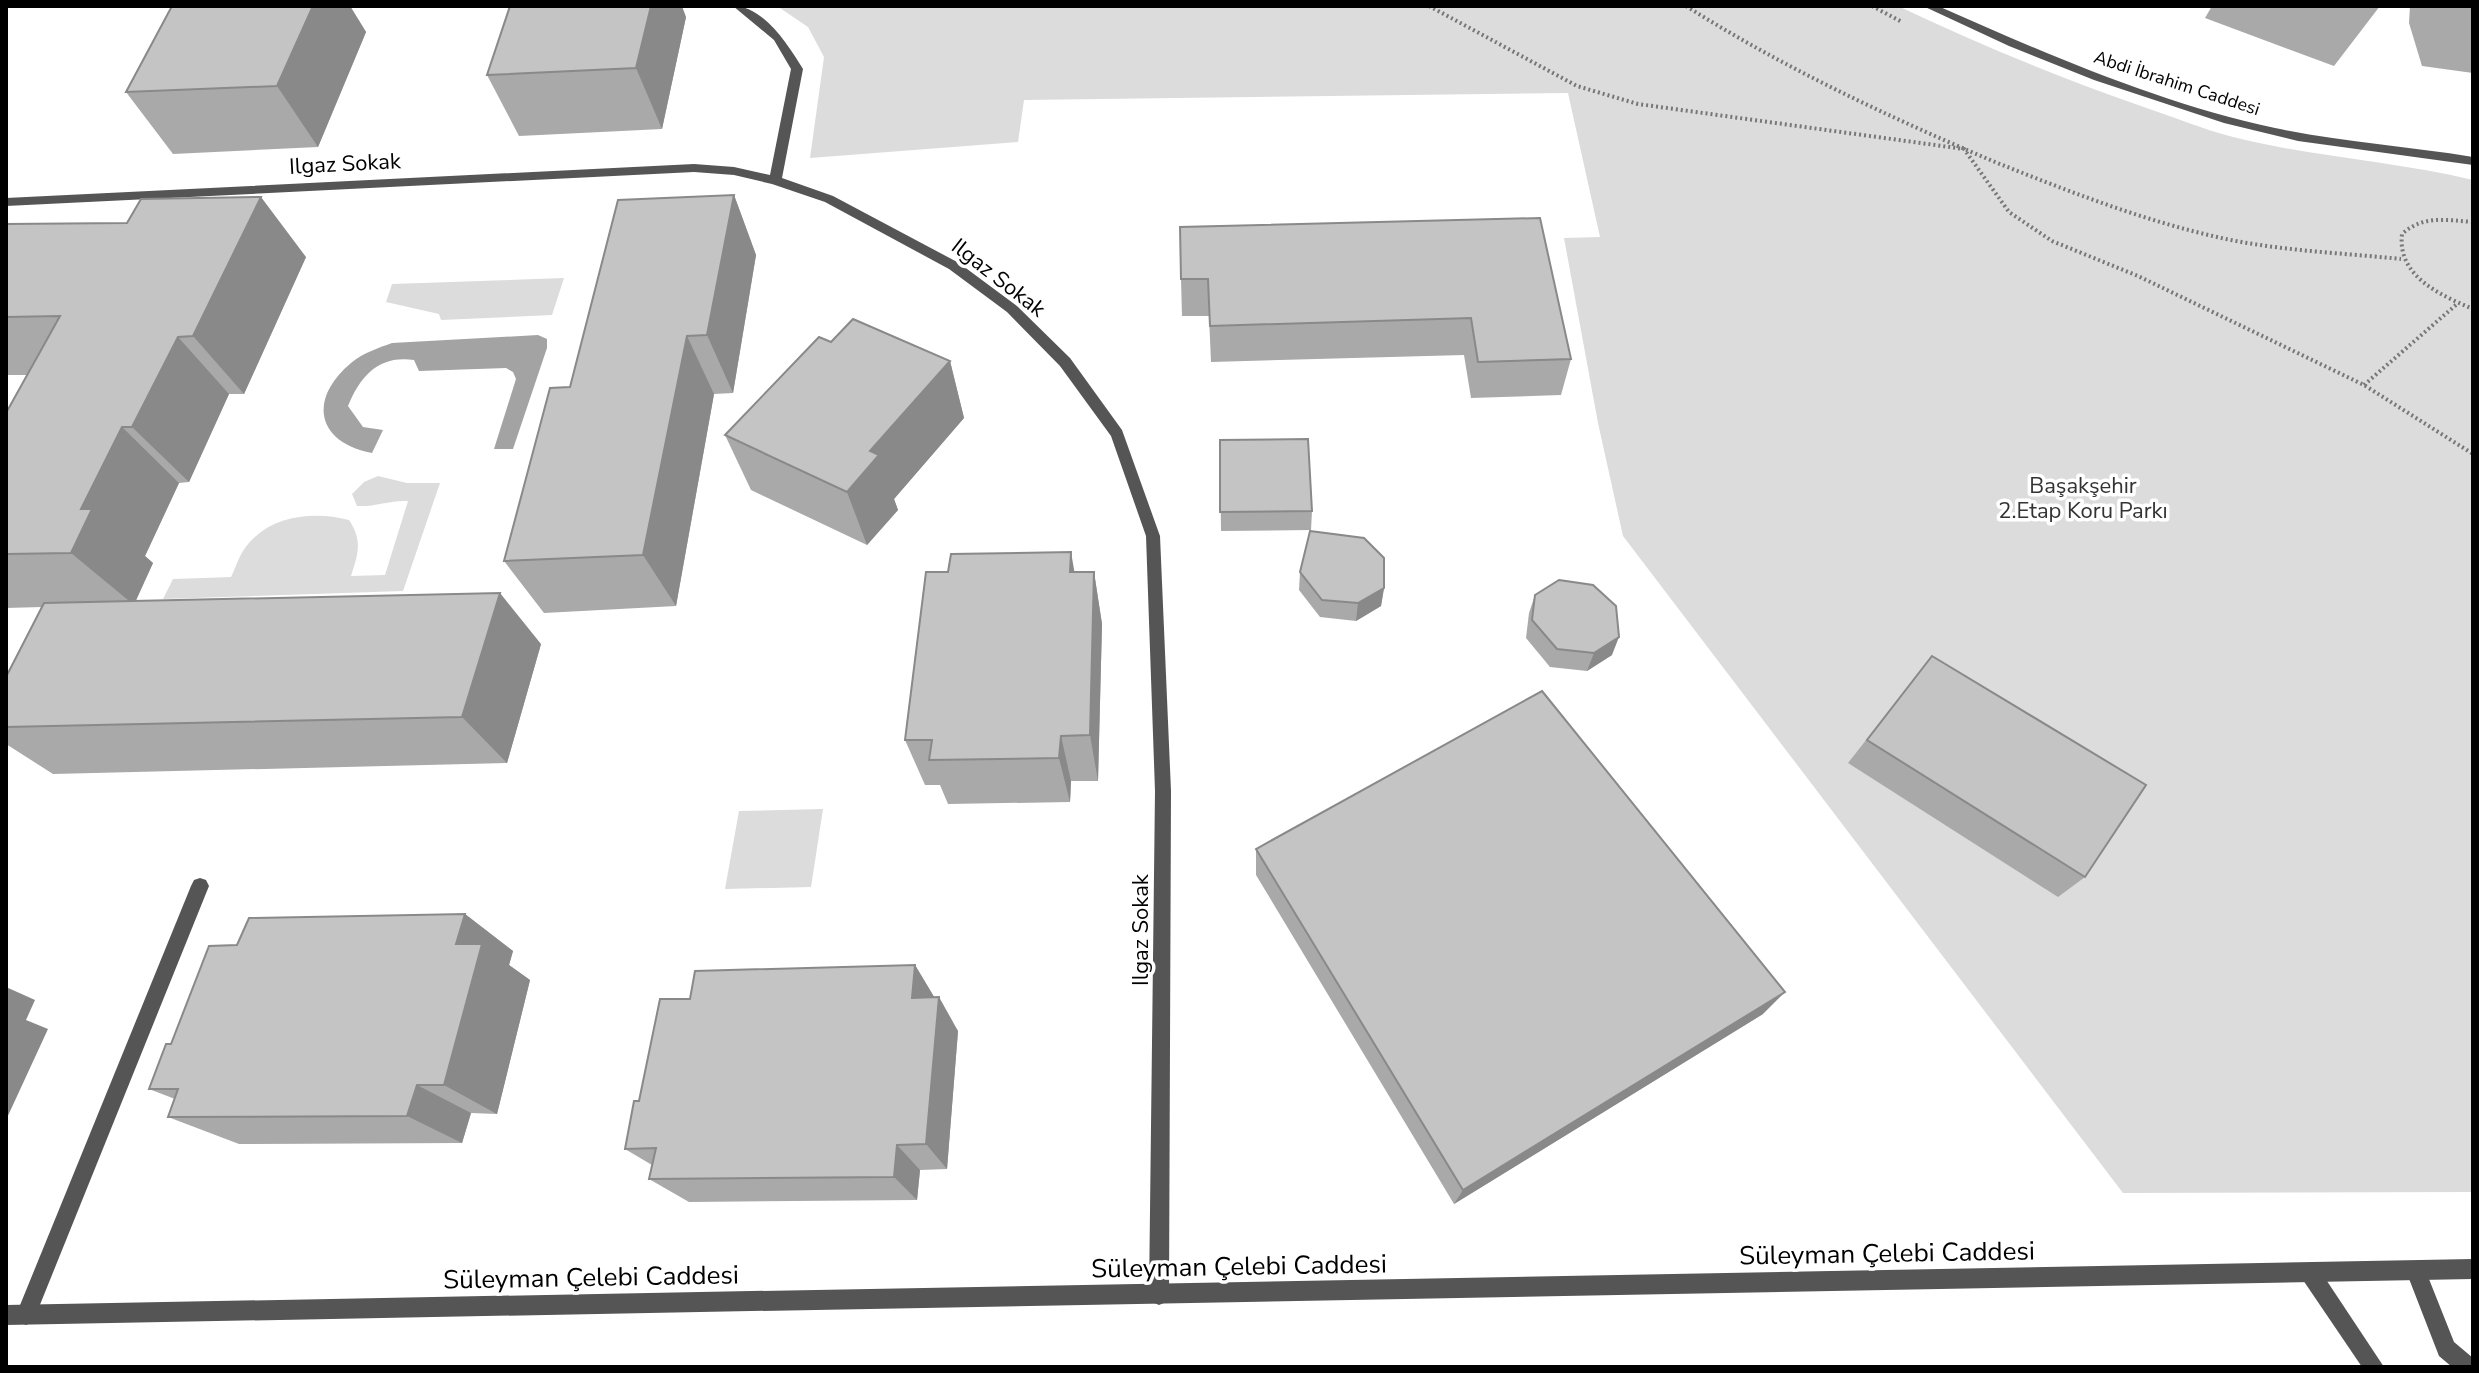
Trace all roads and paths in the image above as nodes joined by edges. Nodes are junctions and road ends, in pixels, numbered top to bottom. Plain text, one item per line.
1 (739, 6) edge
2 (1429, 6) edge
3 (1686, 6) edge
4 (1929, 6) edge
5 (1964, 149) junction
6 (2473, 161) edge
7 (775, 180) junction
8 (6, 202) edge
9 (2473, 222) edge
10 (2401, 259) junction
11 (2457, 304) junction
12 (2473, 309) edge
13 (2364, 385) junction
14 (2473, 454) edge
15 (200, 886) dead end
16 (2473, 1269) edge
17 (2416, 1271) junction
18 (2310, 1273) junction
19 (1159, 1295) junction
20 (16, 1315) edge
21 (2374, 1367) edge
22 (2468, 1367) edge

1 - 7 street
2 - 5 path
3 - 5 path
4 - 6 street, Abdi İbrahim Caddesi
5 - 10 path
5 - 13 path
7 - 8 street, Ilgaz Sokak
7 - 19 street, Ilgaz Sokak
9 - 10 path
10 - 11 path
11 - 12 path
11 - 13 path
13 - 14 path
15 - 20 street
16 - 17 street, Süleyman Çelebi Caddesi
17 - 18 street, Süleyman Çelebi Caddesi
17 - 22 street
18 - 19 street, Süleyman Çelebi Caddesi
18 - 21 street
19 - 20 street, Süleyman Çelebi Caddesi

